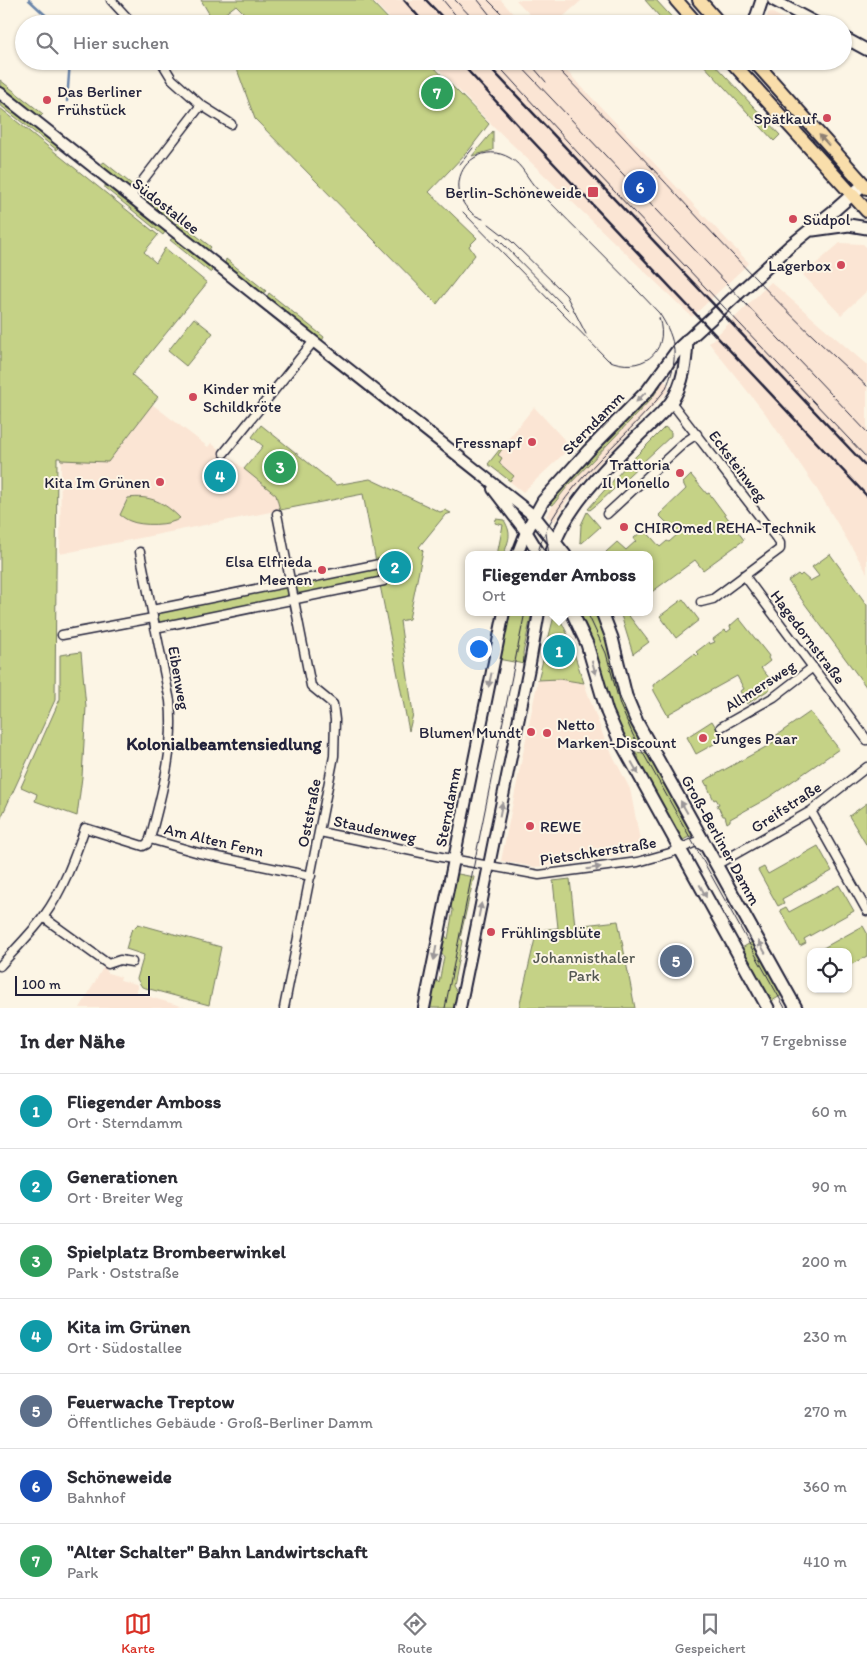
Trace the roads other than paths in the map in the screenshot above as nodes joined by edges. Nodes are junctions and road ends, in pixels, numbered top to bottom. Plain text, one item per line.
1 (111, 0) edge
2 (676, 0) edge
3 (699, 0) edge
4 (762, 0) edge
5 (773, 0) edge
6 (125, 15) edge
7 (689, 15) edge
8 (712, 15) edge
9 (757, 15) edge
10 (801, 15) edge
11 (852, 42) edge
12 (867, 50) edge
13 (166, 70) edge
14 (740, 70) edge
15 (762, 70) edge
16 (0, 93) edge
17 (201, 105) junction
18 (231, 124) dead end
19 (865, 186) edge
20 (853, 194) junction
21 (130, 197) junction
22 (867, 211) edge
23 (867, 228) edge
24 (812, 230) junction
25 (687, 340) junction
26 (313, 342) junction
27 (675, 409) junction
28 (697, 434) junction
29 (224, 453) dead end
30 (487, 480) junction
31 (277, 514) dead end
32 (608, 514) dead end
33 (534, 516) junction
34 (526, 532) junction
35 (556, 542) junction
36 (519, 551) edge
37 (538, 551) edge
38 (553, 551) edge
39 (563, 551) edge
40 (140, 552) dead end
41 (744, 575) junction
42 (290, 582) junction
43 (293, 600) junction
44 (702, 602) dead end
45 (153, 614) junction
46 (503, 616) edge
47 (538, 616) edge
48 (574, 616) edge
49 (604, 616) edge
50 (156, 628) junction
51 (62, 635) dead end
52 (813, 668) junction
53 (721, 727) dead end
54 (867, 740) edge
55 (867, 768) edge
56 (811, 811) junction
57 (320, 832) junction
58 (150, 839) junction
59 (680, 848) junction
60 (708, 849) junction
61 (454, 860) junction
62 (716, 865) junction
63 (489, 866) junction
64 (311, 876) junction
65 (867, 912) edge
66 (43, 917) junction
67 (132, 962) dead end
68 (0, 966) edge
69 (284, 1008) edge
70 (424, 1008) edge
71 (460, 1008) edge
72 (768, 1008) edge
73 (796, 1008) edge

1 - 6 street
2 - 7 main road
3 - 8 main road
4 - 9 main road
5 - 10 street
11 - 12 street
13 - 17 street
14 - 20 main road
19 -> 15 main road
16 - 21 street, Südostallee
17 - 18 street
17 - 21 street
19 - 20 main road, Sterndamm
20 - 22 main road
20 - 24 main road, Sterndamm
21 - 26 street, Südostallee
23 - 24 main road
24 - 25 main road, Sterndamm
25 - 27 main road
25 -> 33 main road, Sterndamm
26 - 29 street
26 - 30 street, Südostallee
27 - 28 street, Ecksteinweg
27 - 35 main road
28 - 32 street
28 - 41 street, Ecksteinweg
30 - 33 street, Südostallee
30 - 34 street, Südostallee
31 - 42 street, Oststraße
33 - 34 main road, Sterndamm
33 - 35 main road
34 - 36 street, Sterndamm
34 - 37 main road
35 - 38 main road
35 - 39 main road
40 - 45 street, Eibenweg
41 - 44 street
41 - 52 street, Hagedornstraße
42 - 43 street, Oststraße
42 - 43 street
42 - 45 street
43 - 50 street
43 - 57 street, Oststraße
45 - 50 street, Eibenweg
45 - 51 street
46 -> 61 street, Sterndamm
63 -> 47 street
48 -> 59 main road
60 -> 49 main road, Groß-Berliner Damm
50 - 58 street, Eibenweg
52 - 53 street, Allmersweg
52 - 54 street, Hagedornstraße
55 - 56 street, Greifstraße
56 - 62 street, Greifstraße
56 - 65 street
57 - 61 street, Staudenweg
57 - 64 street, Oststraße
58 - 64 street, Am Alten Fenn
58 - 66 street, Am Alten Fenn
59 - 60 street, Pietschkerstraße
63 -> 59 street, Pietschkerstraße
59 -> 72 main road
60 - 62 main road, Groß-Berliner Damm
61 - 63 street, Staudenweg
61 -> 70 street, Sterndamm
73 -> 62 main road, Groß-Berliner Damm
71 -> 63 street
64 - 69 street, Oststraße
66 - 67 street
66 - 68 street

